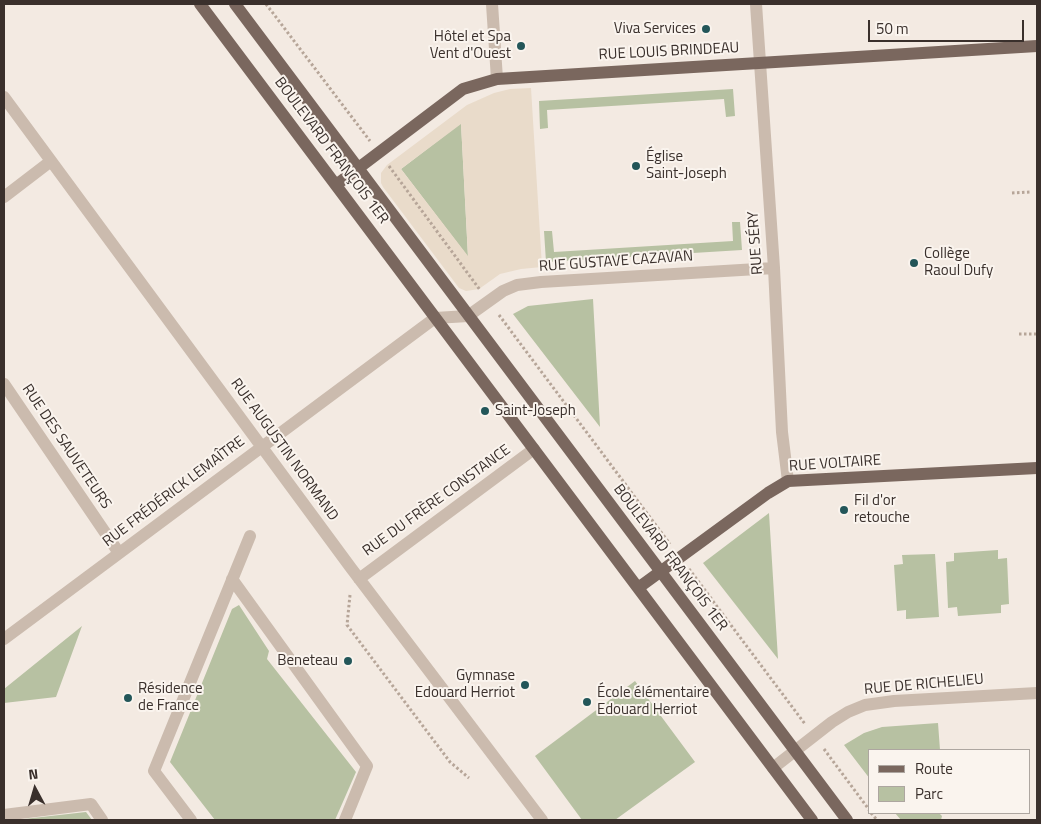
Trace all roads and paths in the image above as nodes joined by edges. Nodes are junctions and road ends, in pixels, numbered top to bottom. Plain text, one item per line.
1 (200, 4) edge
2 (235, 4) edge
3 (266, 4) edge
4 (492, 4) edge
5 (756, 4) edge
6 (1037, 46) edge
7 (760, 63) junction
8 (497, 79) junction
9 (4, 97) edge
10 (378, 152) junction
11 (51, 162) junction
12 (358, 168) junction
13 (336, 185) junction
14 (1030, 192) dead end
15 (1012, 193) dead end
16 (4, 197) edge
17 (774, 268) junction
18 (488, 300) junction
19 (468, 316) junction
20 (435, 318) junction
21 (1019, 334) dead end
22 (1037, 334) edge
23 (4, 384) edge
24 (261, 448) junction
25 (534, 449) junction
26 (1037, 468) edge
27 (788, 481) junction
28 (250, 536) dead end
29 (119, 553) junction
30 (680, 557) junction
31 (660, 572) junction
32 (232, 579) junction
33 (359, 579) junction
34 (638, 588) junction
35 (350, 589) dead end
36 (4, 639) edge
37 (1037, 693) edge
38 (814, 735) junction
39 (795, 750) junction
40 (773, 768) junction
41 (469, 778) dead end
42 (868, 808) edge
43 (4, 815) edge
44 (102, 820) edge
45 (191, 820) edge
46 (344, 820) edge
47 (542, 820) edge
48 (812, 820) edge
49 (847, 820) edge

1 - 13 main road, BOULEVARD FRANÇOIS 1ER
2 - 12 main road, BOULEVARD FRANÇOIS 1ER
3 - 10 path
4 - 8 street
5 - 7 street, RUE SÉRY
6 - 7 main road, RUE LOUIS BRINDEAU
7 - 8 main road, RUE LOUIS BRINDEAU
7 - 17 street, RUE SÉRY
8 - 10 main road, RUE LOUIS BRINDEAU
9 - 11 street, RUE AUGUSTIN NORMAND
10 - 12 main road, RUE LOUIS BRINDEAU
10 - 18 path
11 - 16 street
11 - 24 street, RUE AUGUSTIN NORMAND
12 - 13 main road, RUE LOUIS BRINDEAU
12 - 19 main road, BOULEVARD FRANÇOIS 1ER
13 - 20 main road, BOULEVARD FRANÇOIS 1ER
14 - 15 path
17 - 18 street, RUE GUSTAVE CAZAVAN
17 - 27 street, RUE SÉRY
18 - 19 street, RUE GUSTAVE CAZAVAN
18 - 30 path
19 - 20 street
19 - 31 main road, BOULEVARD FRANÇOIS 1ER
20 - 24 street, RUE FRÉDÉRICK LEMAÎTRE
20 - 25 main road, BOULEVARD FRANÇOIS 1ER
21 - 22 path
23 - 29 street, RUE DES SAUVETEURS
24 - 29 street, RUE FRÉDÉRICK LEMAÎTRE
24 - 33 street, RUE AUGUSTIN NORMAND
25 - 33 street, RUE DU FRÈRE CONSTANCE
25 - 34 main road, BOULEVARD FRANÇOIS 1ER
26 - 27 main road, RUE VOLTAIRE
27 - 30 main road, RUE VOLTAIRE
28 - 32 street
29 - 36 street, RUE FRÉDÉRICK LEMAÎTRE
30 - 31 main road, RUE VOLTAIRE
30 - 38 path
31 - 34 main road, RUE VOLTAIRE
31 - 39 main road, BOULEVARD FRANÇOIS 1ER
32 - 45 street
32 - 46 street
33 - 47 street, RUE AUGUSTIN NORMAND
34 - 40 main road, BOULEVARD FRANÇOIS 1ER
35 - 41 path
37 - 38 street, RUE DE RICHELIEU
38 - 39 street, RUE DE RICHELIEU
38 - 42 path
39 - 40 street, RUE DE RICHELIEU
39 - 49 main road, BOULEVARD FRANÇOIS 1ER
40 - 48 main road, BOULEVARD FRANÇOIS 1ER
43 - 44 street

